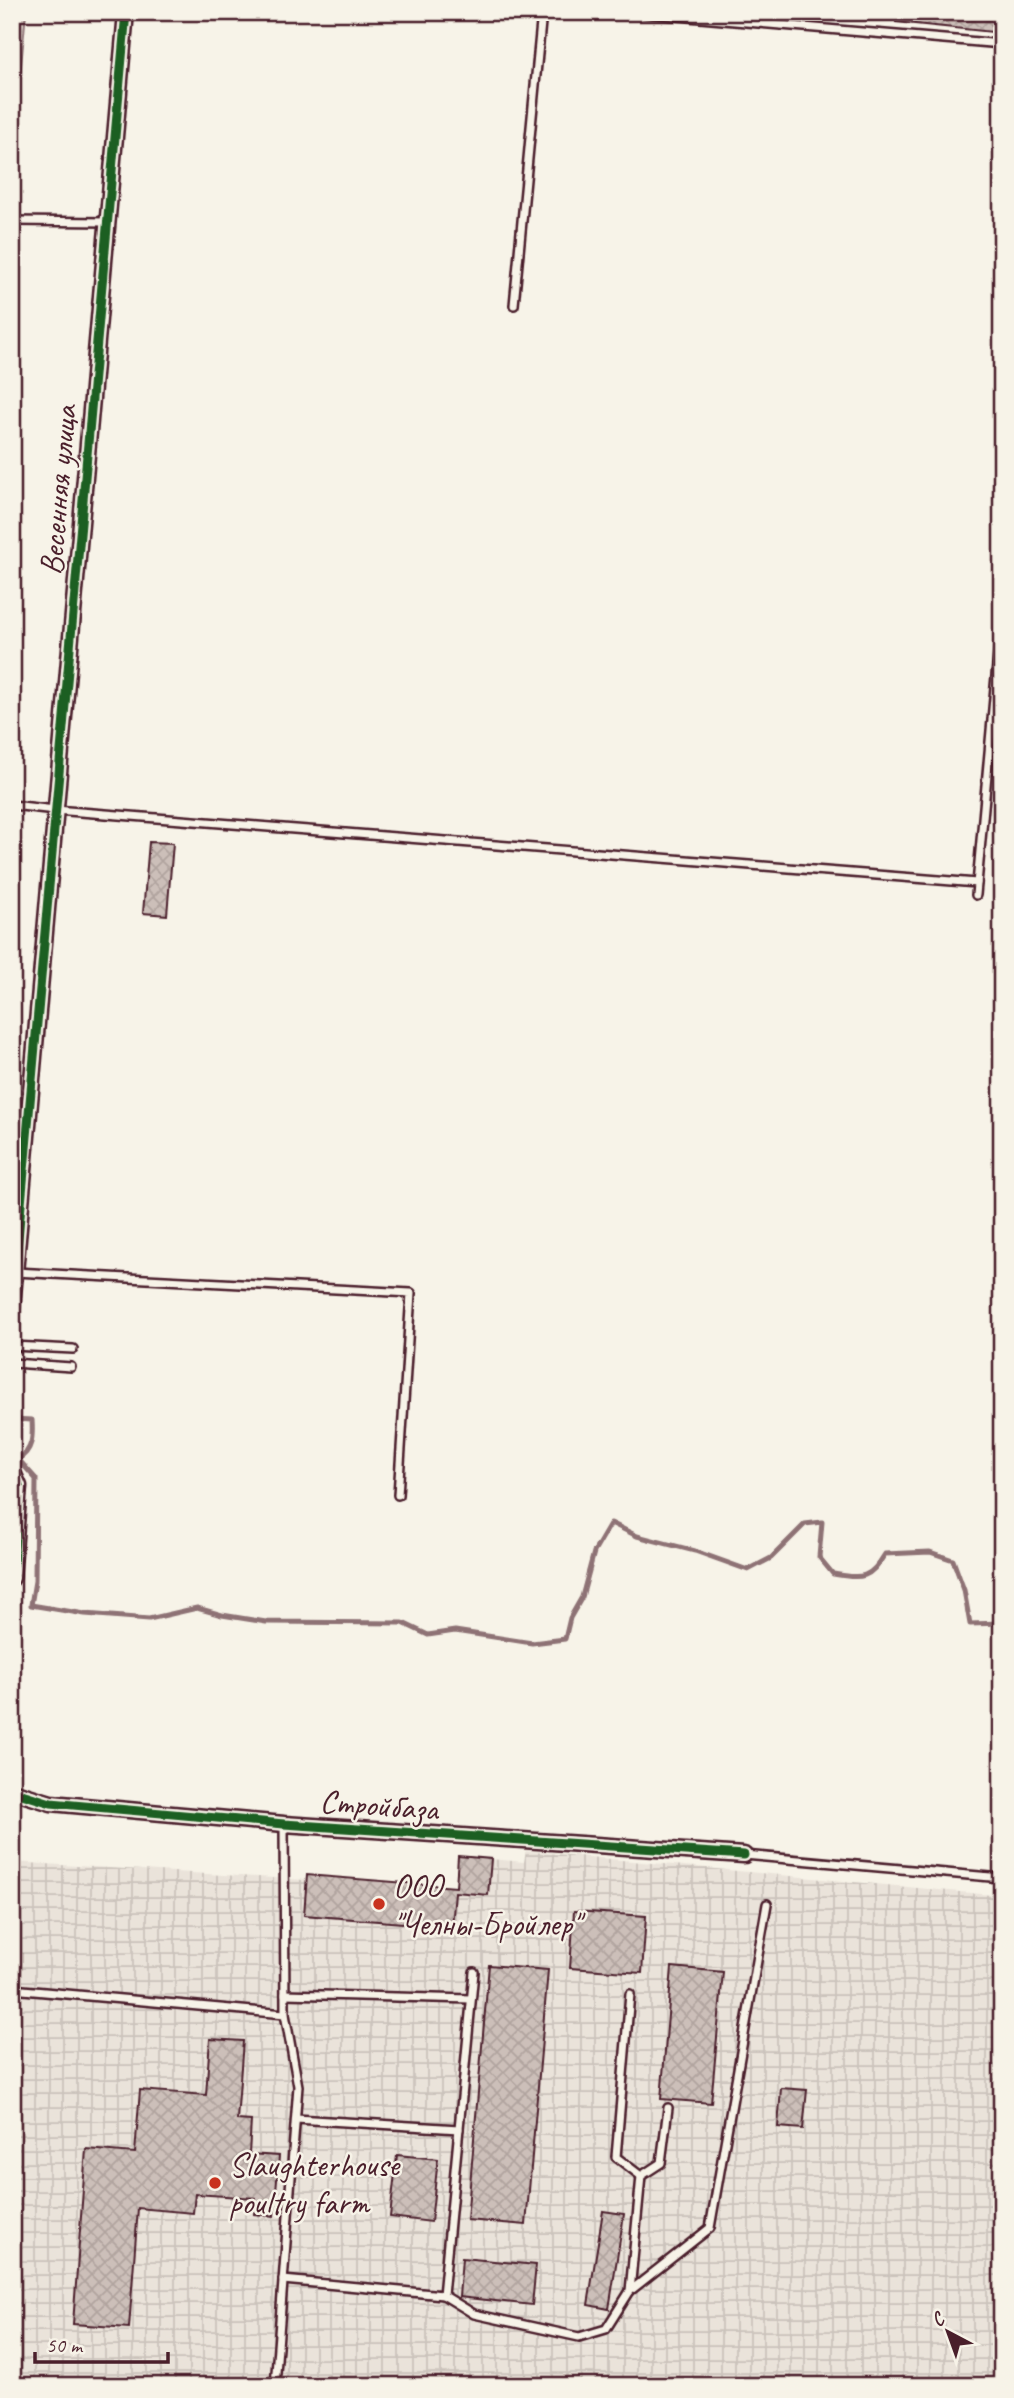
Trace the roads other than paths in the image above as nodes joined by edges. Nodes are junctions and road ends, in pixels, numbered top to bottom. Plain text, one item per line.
1 (126, 12) edge
2 (542, 12) edge
3 (630, 12) edge
4 (1002, 44) edge
5 (12, 221) edge
6 (107, 222) junction
7 (514, 305) dead end
8 (1002, 610) edge
9 (12, 804) edge
10 (55, 810) junction
11 (977, 883) junction
12 (976, 895) dead end
13 (15, 1272) junction
14 (12, 1307) edge
15 (12, 1346) edge
16 (73, 1349) dead end
17 (12, 1363) edge
18 (71, 1367) dead end
19 (12, 1470) edge
20 (398, 1495) dead end
21 (12, 1578) edge
22 (12, 1791) edge
23 (284, 1825) junction
24 (744, 1855) joint
25 (1002, 1878) edge
26 (766, 1904) dead end
27 (474, 1972) dead end
28 (12, 1989) edge
29 (285, 1994) junction
30 (631, 1994) dead end
31 (471, 1999) junction
32 (285, 2014) junction
33 (668, 2108) dead end
34 (296, 2119) junction
35 (459, 2129) junction
36 (641, 2176) junction
37 (283, 2280) junction
38 (630, 2291) junction
39 (443, 2295) junction
40 (275, 2386) edge

1 - 6 street, Весенняя улица
2 - 7 lane
3 - 4 lane
5 - 6 lane
6 - 10 street, Весенняя улица
8 - 11 lane
9 - 10 lane
10 - 11 lane
10 - 13 street, Весенняя улица
11 - 12 lane
13 - 14 street, Весенняя улица
13 - 20 lane
15 - 16 lane
17 - 18 lane
19 - 21 street
22 - 23 street, Стройбаза
23 - 24 street, Стройбаза
23 - 29 lane
24 - 25 lane
26 - 38 lane
27 - 31 lane
28 - 32 lane
29 - 31 lane
29 - 32 lane
30 - 36 lane
31 - 35 lane
32 - 34 lane
33 - 36 lane
34 - 35 lane
34 - 37 lane
35 - 39 lane
36 - 38 lane
37 - 39 lane
37 - 40 lane
38 - 39 lane

